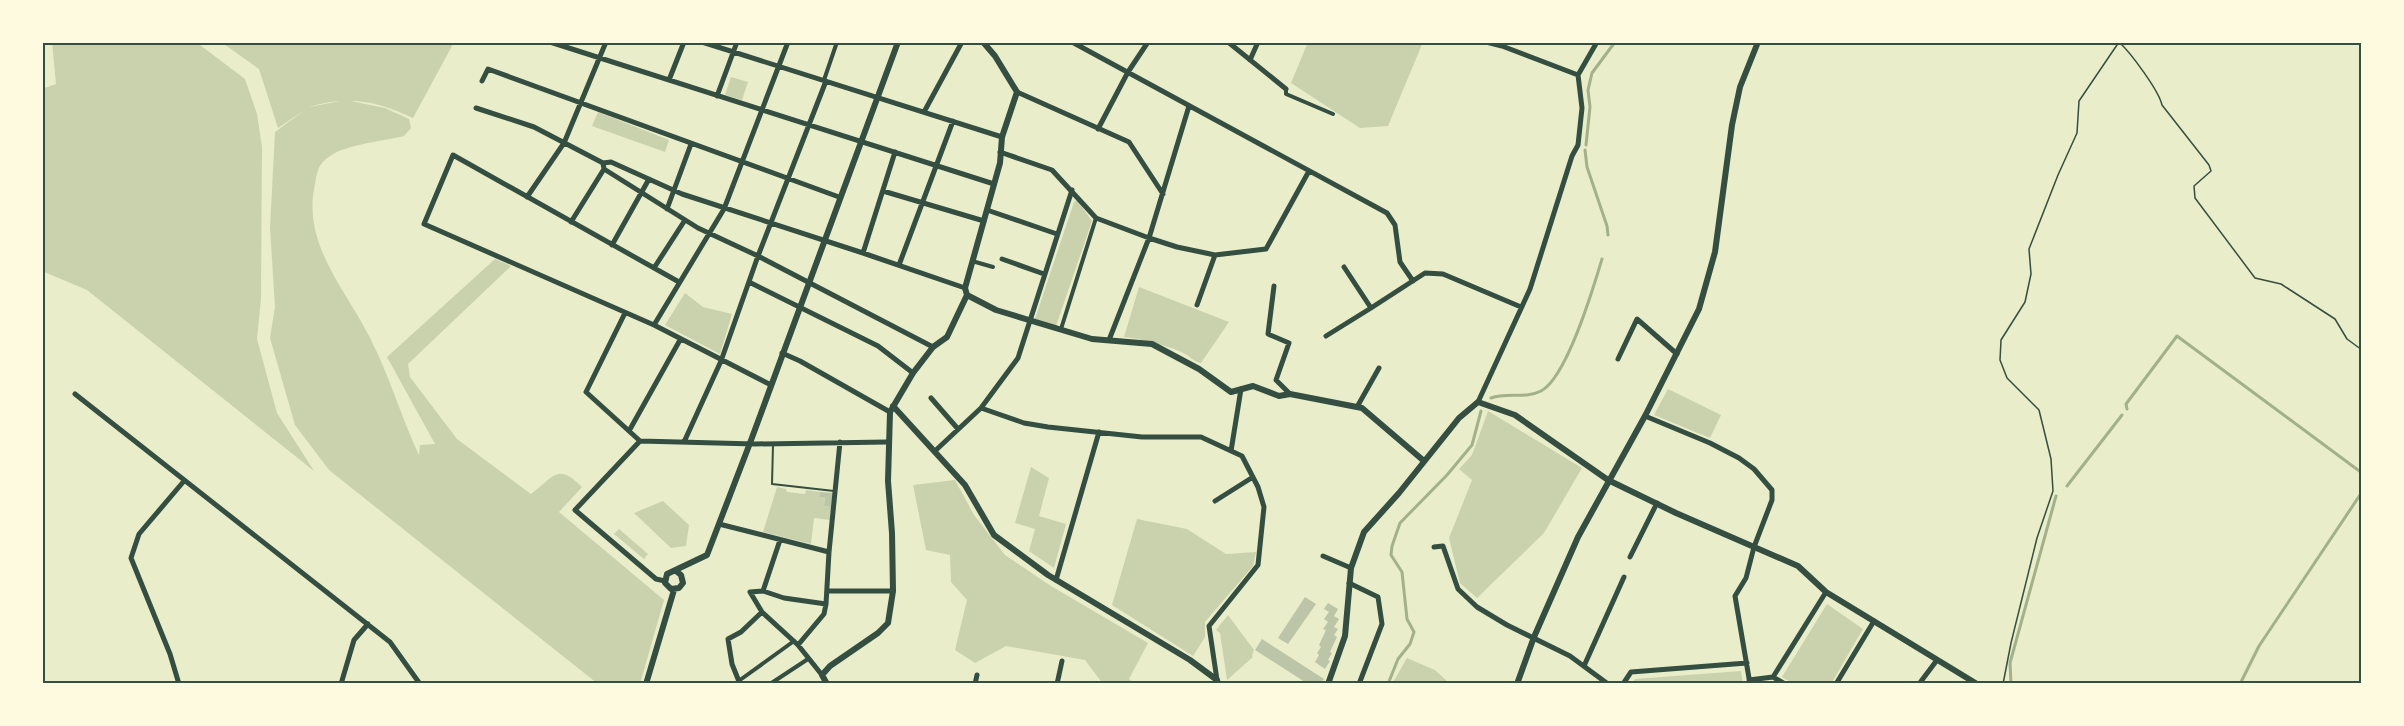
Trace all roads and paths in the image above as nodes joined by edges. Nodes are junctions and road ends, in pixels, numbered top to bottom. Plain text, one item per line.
1 (550, 42) edge
2 (606, 42) edge
3 (684, 42) edge
4 (703, 42) edge
5 (737, 42) edge
6 (788, 42) edge
7 (837, 42) edge
8 (898, 42) edge
9 (962, 42) edge
10 (983, 42) edge
11 (1072, 42) edge
12 (1148, 42) edge
13 (1228, 42) edge
14 (1258, 42) edge
15 (1486, 42) edge
16 (1597, 42) edge
17 (1758, 42) edge
18 (1976, 42) edge
19 (1995, 42) edge
20 (2119, 42) edge
21 (733, 52) junction
22 (599, 58) junction
23 (1250, 60) junction
24 (778, 66) junction
25 (1128, 72) junction
26 (1578, 75) junction
27 (669, 80) junction
28 (482, 81) dead end
29 (825, 81) junction
30 (1286, 89) joint
31 (1017, 92) junction
32 (717, 96) junction
33 (878, 98) junction
34 (580, 103) junction
35 (1189, 106) junction
36 (476, 108) dead end
37 (763, 109) junction
38 (924, 112) junction
39 (1334, 114) dead end
40 (953, 121) junction
41 (810, 124) junction
42 (1098, 129) junction
43 (1002, 137) junction
44 (861, 141) junction
45 (564, 143) junction
46 (691, 144) junction
47 (895, 152) junction
48 (1000, 152) junction
49 (742, 163) junction
50 (936, 165) junction
51 (604, 166) junction
52 (1309, 171) junction
53 (650, 180) junction
54 (789, 180) junction
55 (994, 184) junction
56 (673, 190) junction
57 (1072, 190) junction
58 (883, 191) junction
59 (642, 194) junction
60 (1163, 194) junction
61 (527, 197) junction
62 (839, 197) junction
63 (922, 203) junction
64 (667, 209) junction
65 (724, 209) junction
66 (987, 210) junction
67 (1096, 218) junction
68 (686, 220) junction
69 (984, 221) junction
70 (571, 222) junction
71 (771, 223) junction
72 (709, 233) junction
73 (1057, 234) junction
74 (1149, 238) junction
75 (823, 242) junction
76 (612, 245) junction
77 (863, 253) junction
78 (1215, 255) junction
79 (758, 256) junction
80 (1002, 259) dead end
81 (972, 261) junction
82 (899, 265) junction
83 (993, 267) dead end
84 (1344, 267) dead end
85 (654, 268) junction
86 (1044, 274) junction
87 (1413, 281) junction
88 (679, 282) junction
89 (749, 282) junction
90 (809, 282) junction
91 (1274, 286) dead end
92 (966, 292) junction
93 (1197, 305) dead end
94 (800, 307) junction
95 (1521, 307) junction
96 (1371, 309) junction
97 (625, 313) junction
98 (1029, 320) junction
99 (654, 325) junction
100 (1061, 330) junction
101 (1326, 336) dead end
102 (680, 340) junction
103 (1109, 340) junction
104 (933, 347) junction
105 (2362, 350) edge
106 (782, 353) junction
107 (1677, 354) junction
108 (1618, 359) dead end
109 (721, 361) junction
110 (1379, 368) dead end
111 (913, 373) junction
112 (771, 385) junction
113 (1241, 389) junction
114 (75, 394) dead end
115 (1290, 394) junction
116 (931, 398) dead end
117 (1478, 402) junction
118 (1357, 407) junction
119 (981, 408) junction
120 (891, 409) junction
121 (1644, 416) junction
122 (958, 429) junction
123 (629, 431) junction
124 (1099, 432) junction
125 (640, 441) junction
126 (684, 442) junction
127 (840, 442) junction
128 (888, 442) junction
129 (750, 443) junction
130 (773, 444) junction
131 (935, 451) junction
132 (1231, 451) junction
133 (1424, 461) junction
134 (1253, 477) junction
135 (1608, 480) junction
136 (184, 481) junction
137 (834, 491) junction
138 (1215, 501) dead end
139 (1657, 503) junction
140 (719, 524) junction
141 (780, 540) junction
142 (1434, 547) dead end
143 (1754, 547) junction
144 (829, 552) junction
145 (1323, 556) dead end
146 (1630, 558) dead end
147 (1351, 568) junction
148 (676, 572) junction
149 (1624, 578) dead end
150 (1056, 580) junction
151 (665, 581) junction
152 (1349, 583) junction
153 (674, 590) junction
154 (763, 591) junction
155 (828, 591) junction
156 (893, 591) junction
157 (1826, 592) junction
158 (826, 604) junction
159 (762, 612) junction
160 (1874, 621) junction
161 (368, 624) junction
162 (1534, 638) junction
163 (796, 643) junction
164 (808, 659) junction
165 (1937, 660) junction
166 (1062, 661) dead end
167 (1747, 663) junction
168 (1584, 666) junction
169 (822, 675) junction
170 (977, 675) dead end
171 (1773, 677) junction
172 (740, 682) edge
173 (1217, 682) edge
174 (1750, 682) edge
175 (179, 684) edge
176 (341, 684) edge
177 (420, 684) edge
178 (646, 684) edge
179 (770, 684) edge
180 (826, 684) edge
181 (975, 684) edge
182 (1057, 684) edge
183 (1328, 684) edge
184 (1359, 684) edge
185 (1517, 684) edge
186 (1608, 684) edge
187 (1623, 684) edge
188 (1785, 684) edge
189 (1836, 684) edge
190 (1919, 684) edge
191 (1977, 684) edge
192 (2003, 684) edge

1 - 22 street
2 - 22 street
3 - 27 street
4 - 21 street
5 - 21 street
6 - 24 street
7 - 29 street
8 - 33 street
9 - 38 street
10 - 31 street
11 - 25 street
12 - 25 street
13 - 23 street
14 - 23 street
15 - 26 street
16 - 26 street
17 - 107 street
18 - 19 street
20 - 105 path
20 - 192 path
21 - 24 street
21 - 32 street
22 - 27 street
22 - 34 street
23 - 30 street
24 - 29 street
24 - 37 street
25 - 35 street
25 - 42 street
26 - 95 street
27 - 32 street
28 - 34 street
29 - 33 street
29 - 41 street
30 - 39 street
31 - 42 street
31 - 43 street
32 - 37 street
33 - 38 street
33 - 44 street
34 - 45 street
34 - 46 street
35 - 52 street
35 - 60 street
36 - 45 street
37 - 41 street
37 - 49 street
38 - 40 street
40 - 43 street
40 - 50 street
41 - 44 street
41 - 54 street
42 - 60 street
43 - 48 street
44 - 47 street
44 - 62 street
45 - 51 street
45 - 61 street
46 - 49 street
46 - 56 street
47 - 50 street
47 - 58 street
48 - 55 street
48 - 57 street
49 - 54 street
49 - 65 street
50 - 55 street
50 - 63 street
51 - 53 street
51 - 59 street
51 - 70 street
52 - 78 street
52 - 87 street
53 - 56 street
53 - 59 street
54 - 62 street
54 - 71 street
55 - 66 street
56 - 64 street
56 - 65 street
57 - 67 street
57 - 73 street
58 - 63 street
58 - 77 street
59 - 64 street
59 - 76 street
60 - 74 street
61 - 70 street
61 - 97 street
62 - 75 street
63 - 69 street
63 - 82 street
64 - 68 street
65 - 71 street
65 - 72 street
66 - 69 street
66 - 73 street
67 - 74 street
67 - 100 street
68 - 72 street
68 - 85 street
69 - 81 street
70 - 76 street
71 - 75 street
71 - 79 street
72 - 79 street
72 - 88 street
73 - 86 street
74 - 78 street
74 - 103 street
75 - 77 street
75 - 90 street
76 - 85 street
77 - 82 street
78 - 93 street
79 - 89 street
79 - 90 street
80 - 86 street
81 - 83 street
81 - 92 street
82 - 92 street
84 - 96 street
85 - 88 street
86 - 98 street
87 - 95 street
87 - 96 street
88 - 99 street
89 - 94 street
89 - 109 street
90 - 94 street
90 - 104 street
91 - 115 street
92 - 98 street
92 - 104 street
94 - 106 street
94 - 111 street
95 - 117 street
96 - 101 street
97 - 99 street
97 - 123 street
98 - 100 street
98 - 119 street
99 - 102 street
100 - 103 street
102 - 109 street
102 - 123 street
103 - 113 street
104 - 111 street
106 - 112 street
106 - 120 street
107 - 108 street
107 - 121 street
109 - 112 street
109 - 126 street
110 - 118 street
111 - 120 street
112 - 129 street
113 - 115 street
113 - 132 street
114 - 136 street
115 - 118 street
116 - 122 street
117 - 133 street
117 - 135 street
118 - 133 street
119 - 122 street
119 - 124 street
120 - 128 street
120 - 131 street
121 - 135 street
121 - 143 street
122 - 131 street
123 - 125 street
124 - 132 street
124 - 150 street
125 - 126 street
125 - 151 street
126 - 129 street
127 - 128 street
127 - 130 street
127 - 137 street
128 - 156 street
129 - 130 street
129 - 140 street
130 - 137 lane
131 - 150 street
132 - 134 street
133 - 147 street
134 - 138 street
134 - 173 street
135 - 139 street
135 - 162 street
136 - 161 street
136 - 175 street
137 - 144 street
139 - 143 street
139 - 146 street
140 - 141 street
140 - 148 street
141 - 144 street
141 - 154 street
142 - 162 street
143 - 157 street
143 - 167 street
144 - 155 street
145 - 147 street
147 - 152 street
148 - 151 street
148 - 153 street
149 - 168 street
150 - 173 street
151 - 153 street
152 - 183 street
152 - 184 street
153 - 178 street
154 - 158 street
154 - 159 street
155 - 156 street
155 - 158 street
156 - 169 street
157 - 160 street
157 - 171 street
158 - 163 street
159 - 163 street
159 - 172 street
160 - 165 street
160 - 189 street
161 - 176 street
161 - 177 street
162 - 168 street
162 - 185 street
163 - 164 street
163 - 172 street
164 - 169 street
164 - 179 street
165 - 190 street
165 - 191 street
166 - 182 street
167 - 174 street
167 - 187 street
168 - 186 street
169 - 180 street
170 - 181 street
171 - 174 street
171 - 188 street

